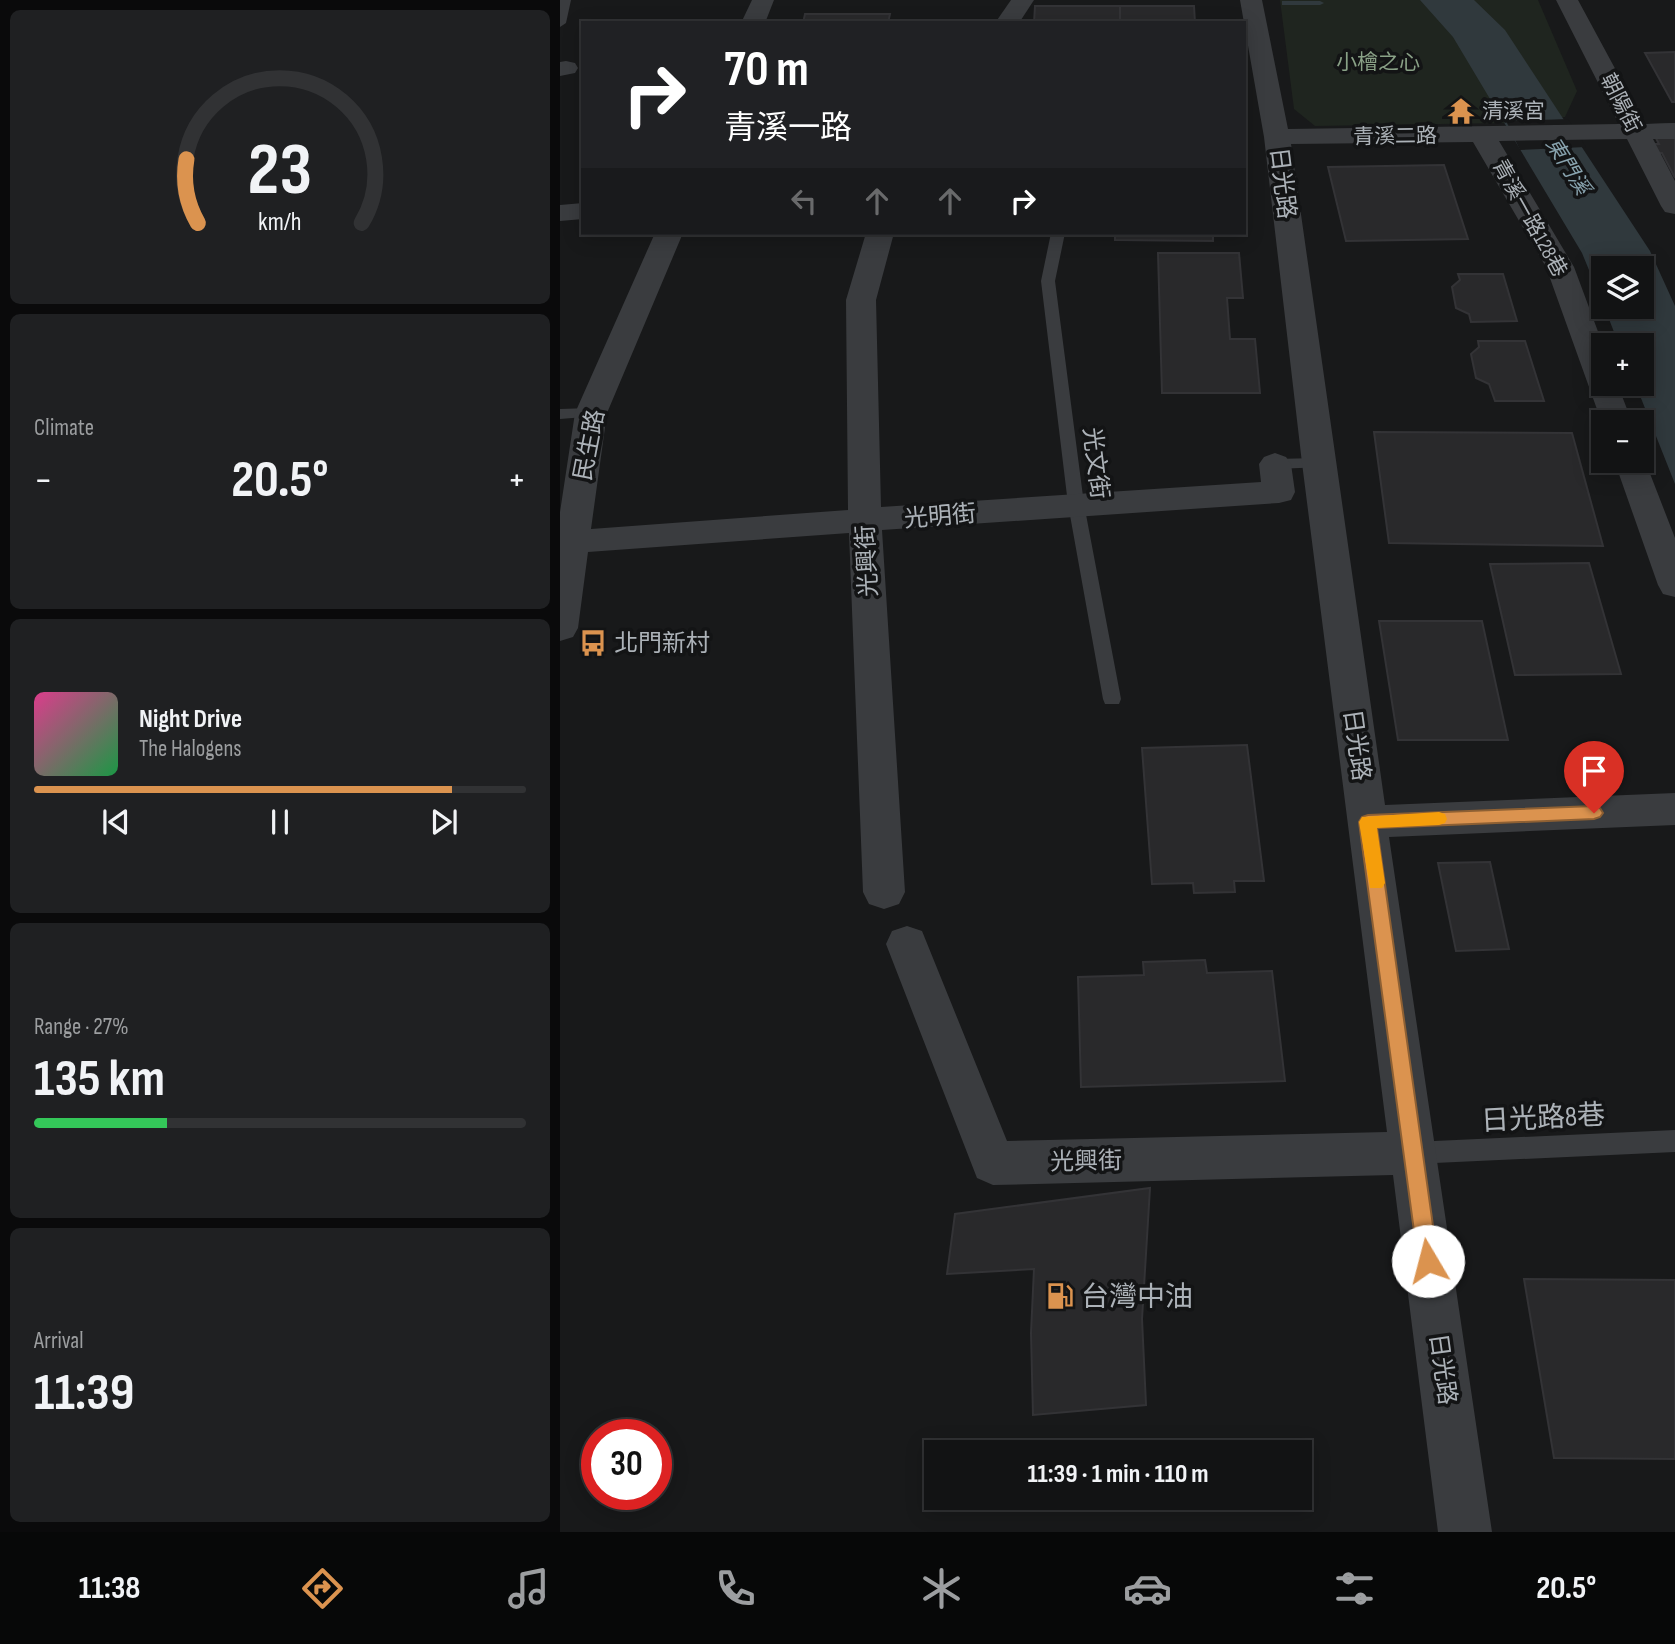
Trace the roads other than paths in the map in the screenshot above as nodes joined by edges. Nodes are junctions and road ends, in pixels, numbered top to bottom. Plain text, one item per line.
1 (565, 0) edge
2 (762, 0) edge
3 (1023, 0) edge
4 (1251, 0) edge
5 (1567, 0) edge
6 (755, 21) edge
7 (1008, 21) edge
8 (560, 23) edge
9 (1635, 131) junction
10 (1675, 131) edge
11 (1482, 135) junction
12 (1278, 136) junction
13 (1675, 206) edge
14 (581, 211) edge
15 (560, 212) edge
16 (668, 235) edge
17 (879, 235) edge
18 (1058, 235) edge
19 (1612, 410) edge
20 (591, 413) junction
21 (560, 414) edge
22 (1318, 463) junction
23 (1275, 464) joint
24 (1635, 473) edge
25 (1076, 504) junction
26 (865, 522) junction
27 (567, 542) edge
28 (1675, 585) edge
29 (560, 628) edge
30 (1112, 699) dead end
31 (1675, 809) edge
32 (1368, 822) junction
33 (884, 892) dead end
34 (907, 944) dead end
35 (1675, 1141) edge
36 (1413, 1153) junction
37 (1465, 1532) edge

1 - 8 lane
2 - 6 street
3 - 7 street
4 - 12 street, 日光路
5 - 9 street, 朝陽街
9 - 10 street
9 - 11 street, 青溪二路
9 - 13 street, 朝陽街
11 - 12 street, 青溪二路
11 - 19 street, 青溪一路128巷
12 - 22 street, 日光路
14 - 15 street
16 - 20 street, 民生路
17 - 26 street, 光興街
18 - 25 lane, 光文街
20 - 21 lane
20 - 27 street, 民生路
22 - 23 lane
22 - 32 street, 日光路
23 - 25 street, 光明街
24 - 28 street
25 - 26 street, 光明街
25 - 30 lane, 光文街
26 - 27 street, 光明街
26 - 33 street, 光興街
27 - 29 street, 民生路
31 - 32 street
32 - 36 street, 日光路
34 - 36 street, 光興街
35 - 36 lane, 日光路8巷
36 - 37 street, 日光路

